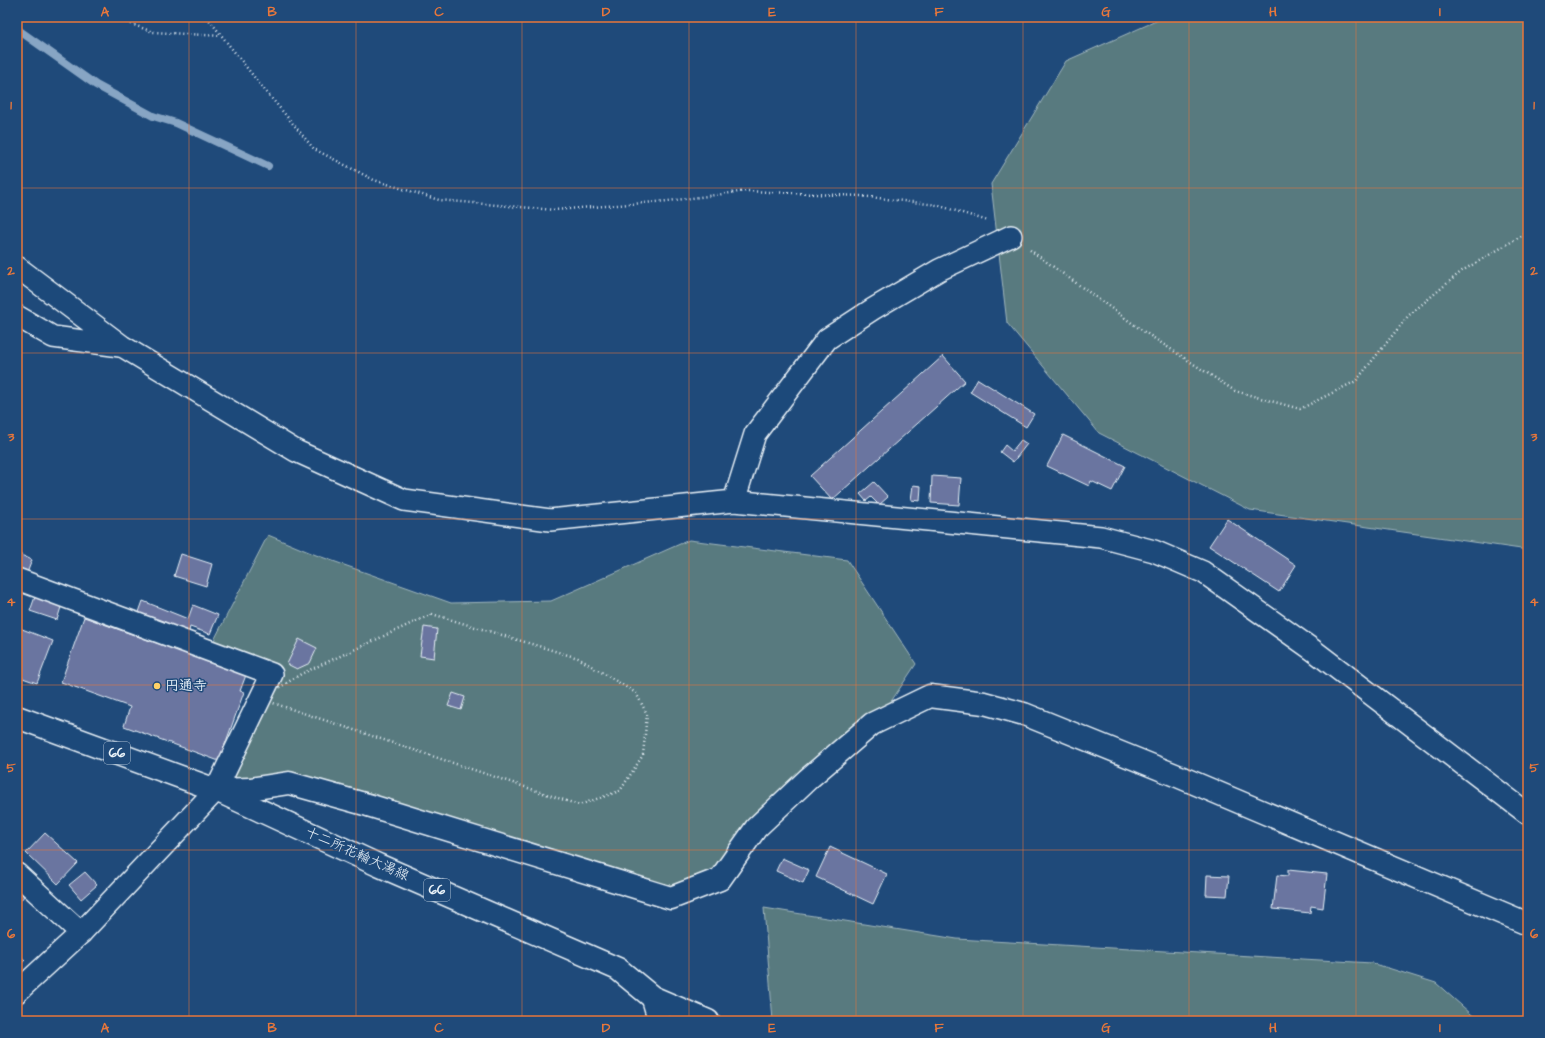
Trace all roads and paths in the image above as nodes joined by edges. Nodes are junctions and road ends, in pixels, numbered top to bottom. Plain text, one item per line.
1 (112, 17) edge
2 (207, 17) edge
3 (221, 36) junction
4 (1528, 232) edge
5 (1011, 236) junction
6 (17, 267) edge
7 (17, 316) edge
8 (122, 346) junction
9 (734, 501) junction
10 (17, 580) edge
11 (261, 699) junction
12 (17, 717) edge
13 (216, 790) junction
14 (1528, 814) edge
15 (17, 874) edge
16 (1528, 924) edge
17 (81, 933) junction
18 (17, 992) edge
19 (652, 997) junction
20 (659, 1021) edge
21 (708, 1021) edge

1 - 3 path
2 - 3 path
3 - 5 path
4 - 5 path
5 - 9 street
6 - 8 street
7 - 8 street
8 - 9 street
9 - 14 street
10 - 11 street
11 - 11 path
11 - 13 street
12 - 13 street, 十二所花輪大湯線 / 66
13 - 16 street
13 - 17 street
13 - 19 street, 十二所花輪大湯線 / 66
15 - 17 street
17 - 18 street
19 - 20 street
19 - 21 street, 十二所花輪大湯線 / 66

